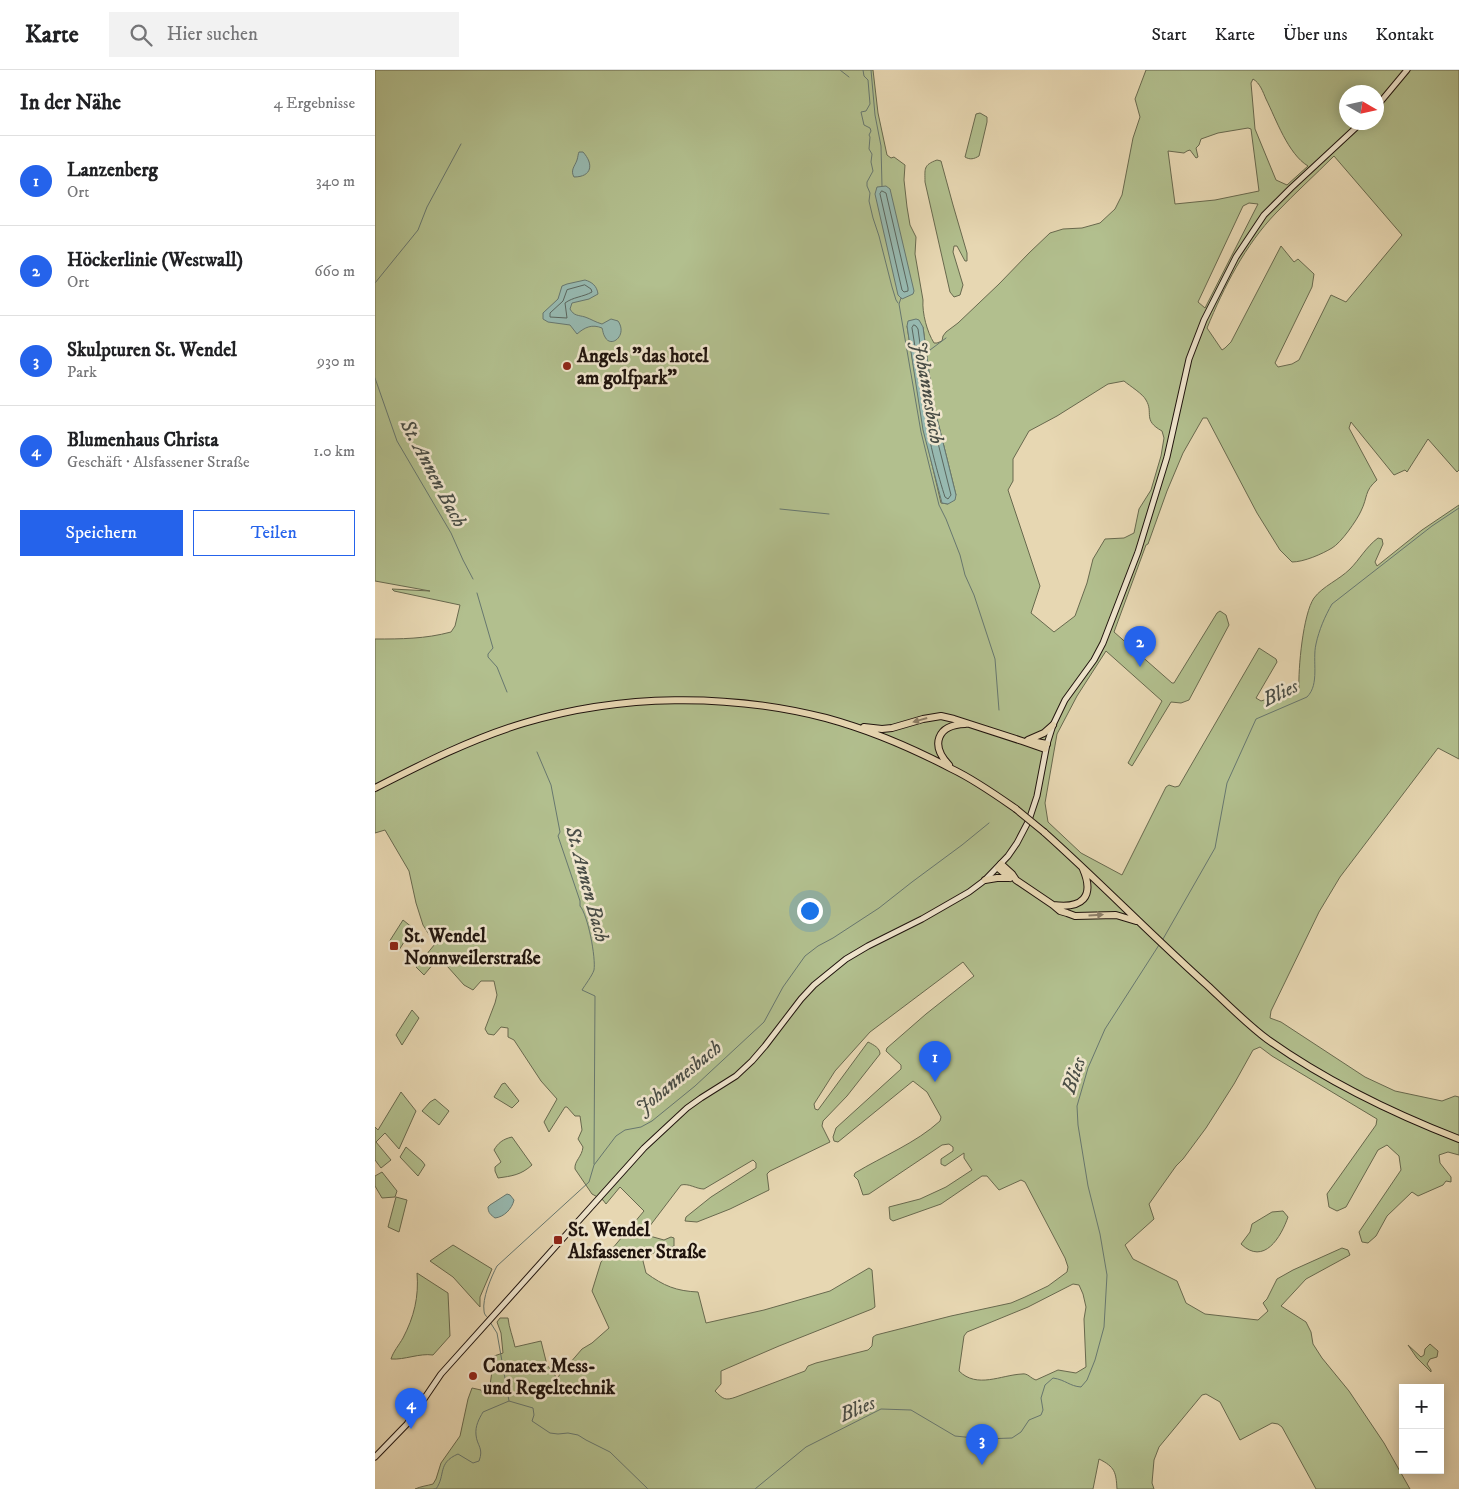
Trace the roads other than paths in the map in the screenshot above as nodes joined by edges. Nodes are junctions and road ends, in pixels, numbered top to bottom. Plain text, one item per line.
1 (1407, 70) edge
2 (1384, 98) edge
3 (1353, 130) edge
4 (967, 724) junction
5 (1053, 725) junction
6 (852, 726) junction
7 (1025, 740) junction
8 (1046, 747) junction
9 (954, 769) junction
10 (375, 788) edge
11 (1081, 865) junction
12 (999, 866) junction
13 (1009, 878) junction
14 (985, 880) junction
15 (1016, 880) junction
16 (1053, 905) junction
17 (1141, 924) junction
18 (1459, 1139) edge
19 (375, 1457) edge

1 - 2 main road
3 - 5 main road
4 -> 6 highway
4 - 7 highway
4 - 9 highway
5 - 7 highway
5 - 8 main road
6 - 9 highway
6 - 10 highway
7 - 8 highway
8 - 12 main road
9 - 11 highway, bridge
11 - 16 highway
11 - 17 highway
12 - 13 highway
12 - 14 main road
12 - 15 highway
13 - 14 highway
13 - 15 highway
14 - 19 main road
15 - 16 highway
16 -> 17 highway
17 - 18 highway

